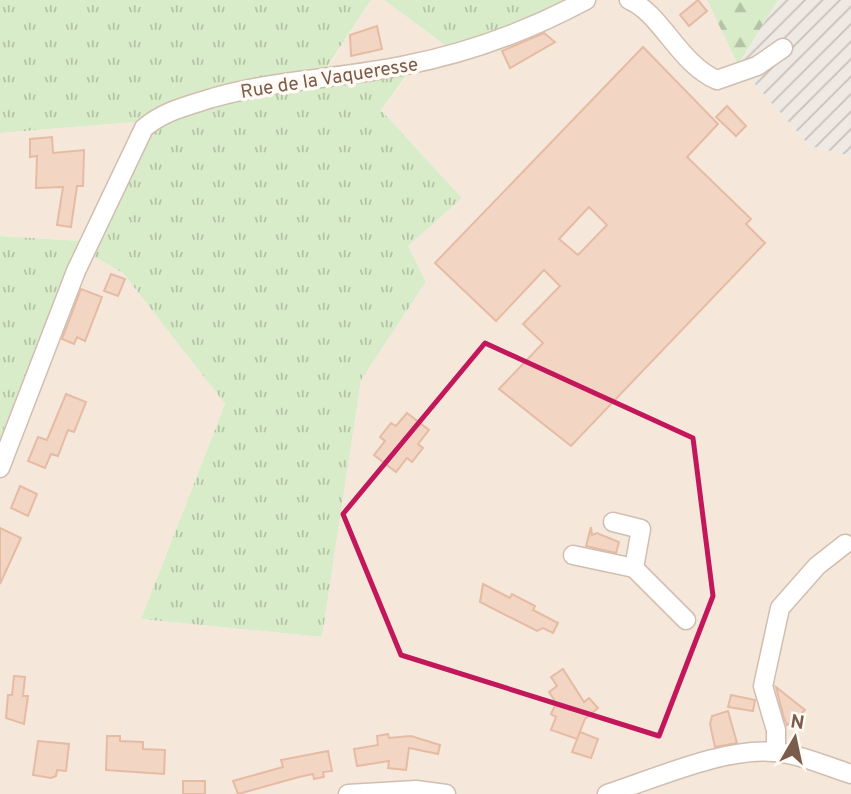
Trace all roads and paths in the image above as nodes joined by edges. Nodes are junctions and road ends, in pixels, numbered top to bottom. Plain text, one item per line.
1 (586, 0) edge
2 (629, 0) edge
3 (783, 48) dead end
4 (0, 468) edge
5 (613, 522) dead end
6 (845, 544) dead end
7 (573, 555) dead end
8 (634, 568) junction
9 (686, 620) dead end
10 (776, 752) junction
11 (851, 775) edge
12 (348, 794) edge
13 (446, 794) edge
14 (607, 794) edge

1 - 4 street, Rue de la Vaqueresse
2 - 3 street
5 - 8 street
6 - 10 street
7 - 8 street
8 - 9 street
10 - 11 street
10 - 14 street
12 - 13 street

